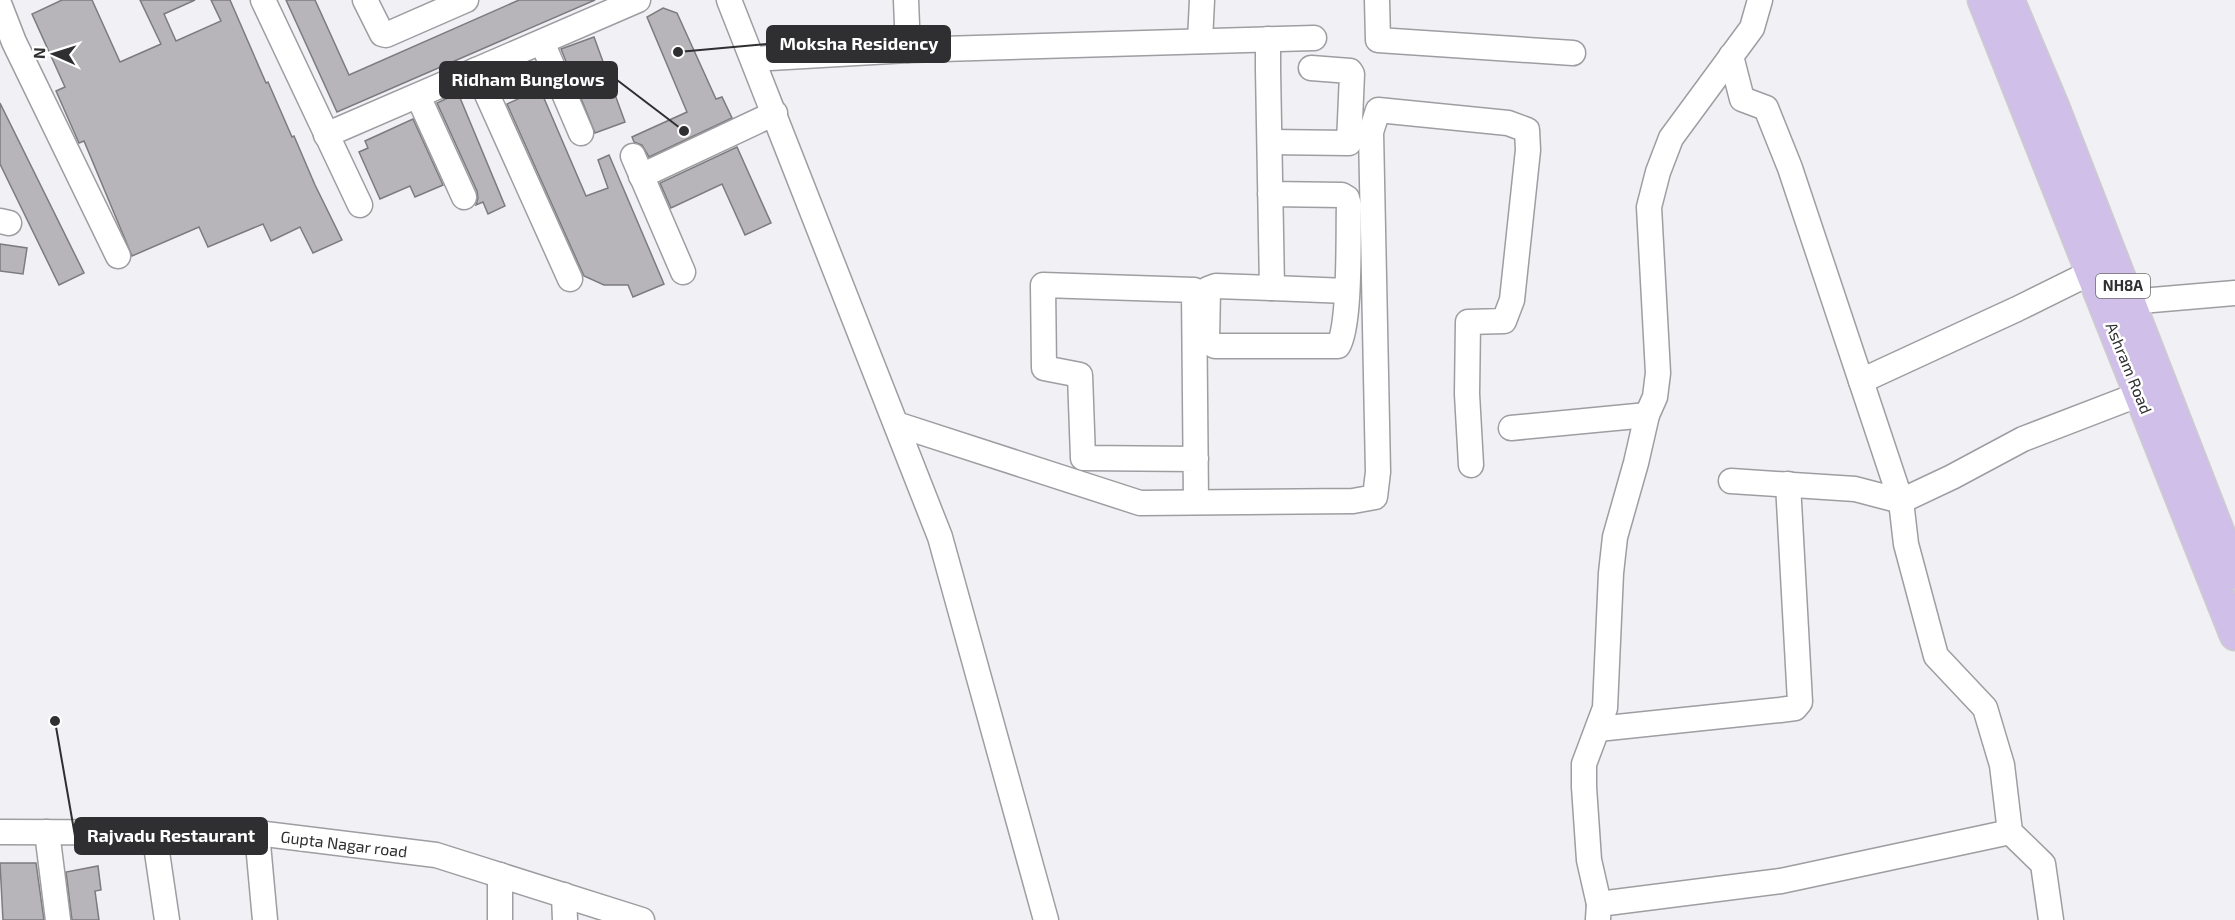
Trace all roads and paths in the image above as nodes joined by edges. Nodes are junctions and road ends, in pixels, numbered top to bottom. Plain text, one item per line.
1 (262, 0) edge
2 (365, 0) edge
3 (466, 0) edge
4 (638, 0) edge
5 (729, 0) edge
6 (906, 0) edge
7 (1202, 0) edge
8 (1377, 0) edge
9 (1760, 0) edge
10 (1983, 0) edge
11 (2009, 0) edge
12 (0, 6) edge
13 (1314, 38) dead end
14 (1268, 39) junction
15 (1200, 41) junction
16 (542, 42) junction
17 (7, 45) edge
18 (908, 50) junction
19 (1573, 53) dead end
20 (1731, 56) junction
21 (754, 59) junction
22 (1311, 68) dead end
23 (476, 70) junction
24 (418, 96) junction
25 (775, 112) junction
26 (581, 133) dead end
27 (326, 135) junction
28 (1270, 142) junction
29 (1270, 194) junction
30 (464, 197) dead end
31 (360, 205) dead end
32 (118, 256) dead end
33 (2102, 267) junction
34 (683, 272) dead end
35 (570, 279) dead end
36 (1272, 288) junction
37 (1347, 291) junction
38 (2235, 293) edge
39 (2130, 302) junction
40 (1861, 381) junction
41 (2140, 394) junction
42 (1647, 415) junction
43 (896, 424) junction
44 (1510, 428) dead end
45 (1196, 459) junction
46 (1471, 465) dead end
47 (1731, 481) dead end
48 (1788, 484) junction
49 (1901, 501) junction
50 (1196, 502) junction
51 (2235, 573) edge
52 (2235, 635) edge
53 (1598, 729) junction
54 (0, 832) edge
55 (47, 832) junction
56 (154, 832) junction
57 (2010, 832) junction
58 (257, 833) junction
59 (500, 875) junction
60 (564, 895) junction
61 (1598, 912) edge
62 (613, 915) edge
63 (58, 920) edge
64 (164, 920) edge
65 (265, 920) edge
66 (500, 920) edge
67 (565, 920) edge
68 (642, 920) edge
69 (1046, 920) edge
70 (2051, 920) edge

1 - 27 street
2 - 3 street
4 - 16 street
5 - 21 street
6 - 18 street
7 - 15 street
8 - 19 street
9 - 20 street
10 - 33 main road, Ashram Road
11 - 33 main road, Ashram Road / NH8A
12 - 17 street
13 - 14 street
14 - 15 street
14 - 28 street
15 - 18 street
16 - 23 street
16 - 26 street
17 - 32 street
18 - 21 street
20 - 40 street
20 - 42 street
21 - 25 street
22 - 28 street
23 - 24 street
23 - 35 street
24 - 27 street
24 - 30 street
25 - 34 street
25 - 43 street
27 - 31 street
28 - 29 street
29 - 36 street
29 - 37 street
33 - 39 main road, Ashram Road / NH8A
33 - 40 street
33 - 41 main road, Ashram Road
36 - 37 street
36 - 37 street
38 - 39 street
39 - 51 main road, Ashram Road / NH8A
40 - 49 street
41 - 49 street
41 - 52 main road, Ashram Road
42 - 44 street
42 - 53 street
43 - 50 street
43 - 69 street
45 - 45 street
45 - 50 street
46 - 50 street
47 - 48 street
48 - 49 street
48 - 53 street
49 - 57 street
53 - 61 street
54 - 55 street, Gupta Nagar road
55 - 56 street, Gupta Nagar road
55 - 63 street
56 - 58 street, Gupta Nagar road
56 - 64 street
57 - 61 street
57 - 70 street
58 - 59 street, Gupta Nagar road
58 - 65 street
59 - 60 street, Gupta Nagar road
59 - 66 street
60 - 62 street, Gupta Nagar road
60 - 67 street
62 - 68 street, Gupta Nagar road

